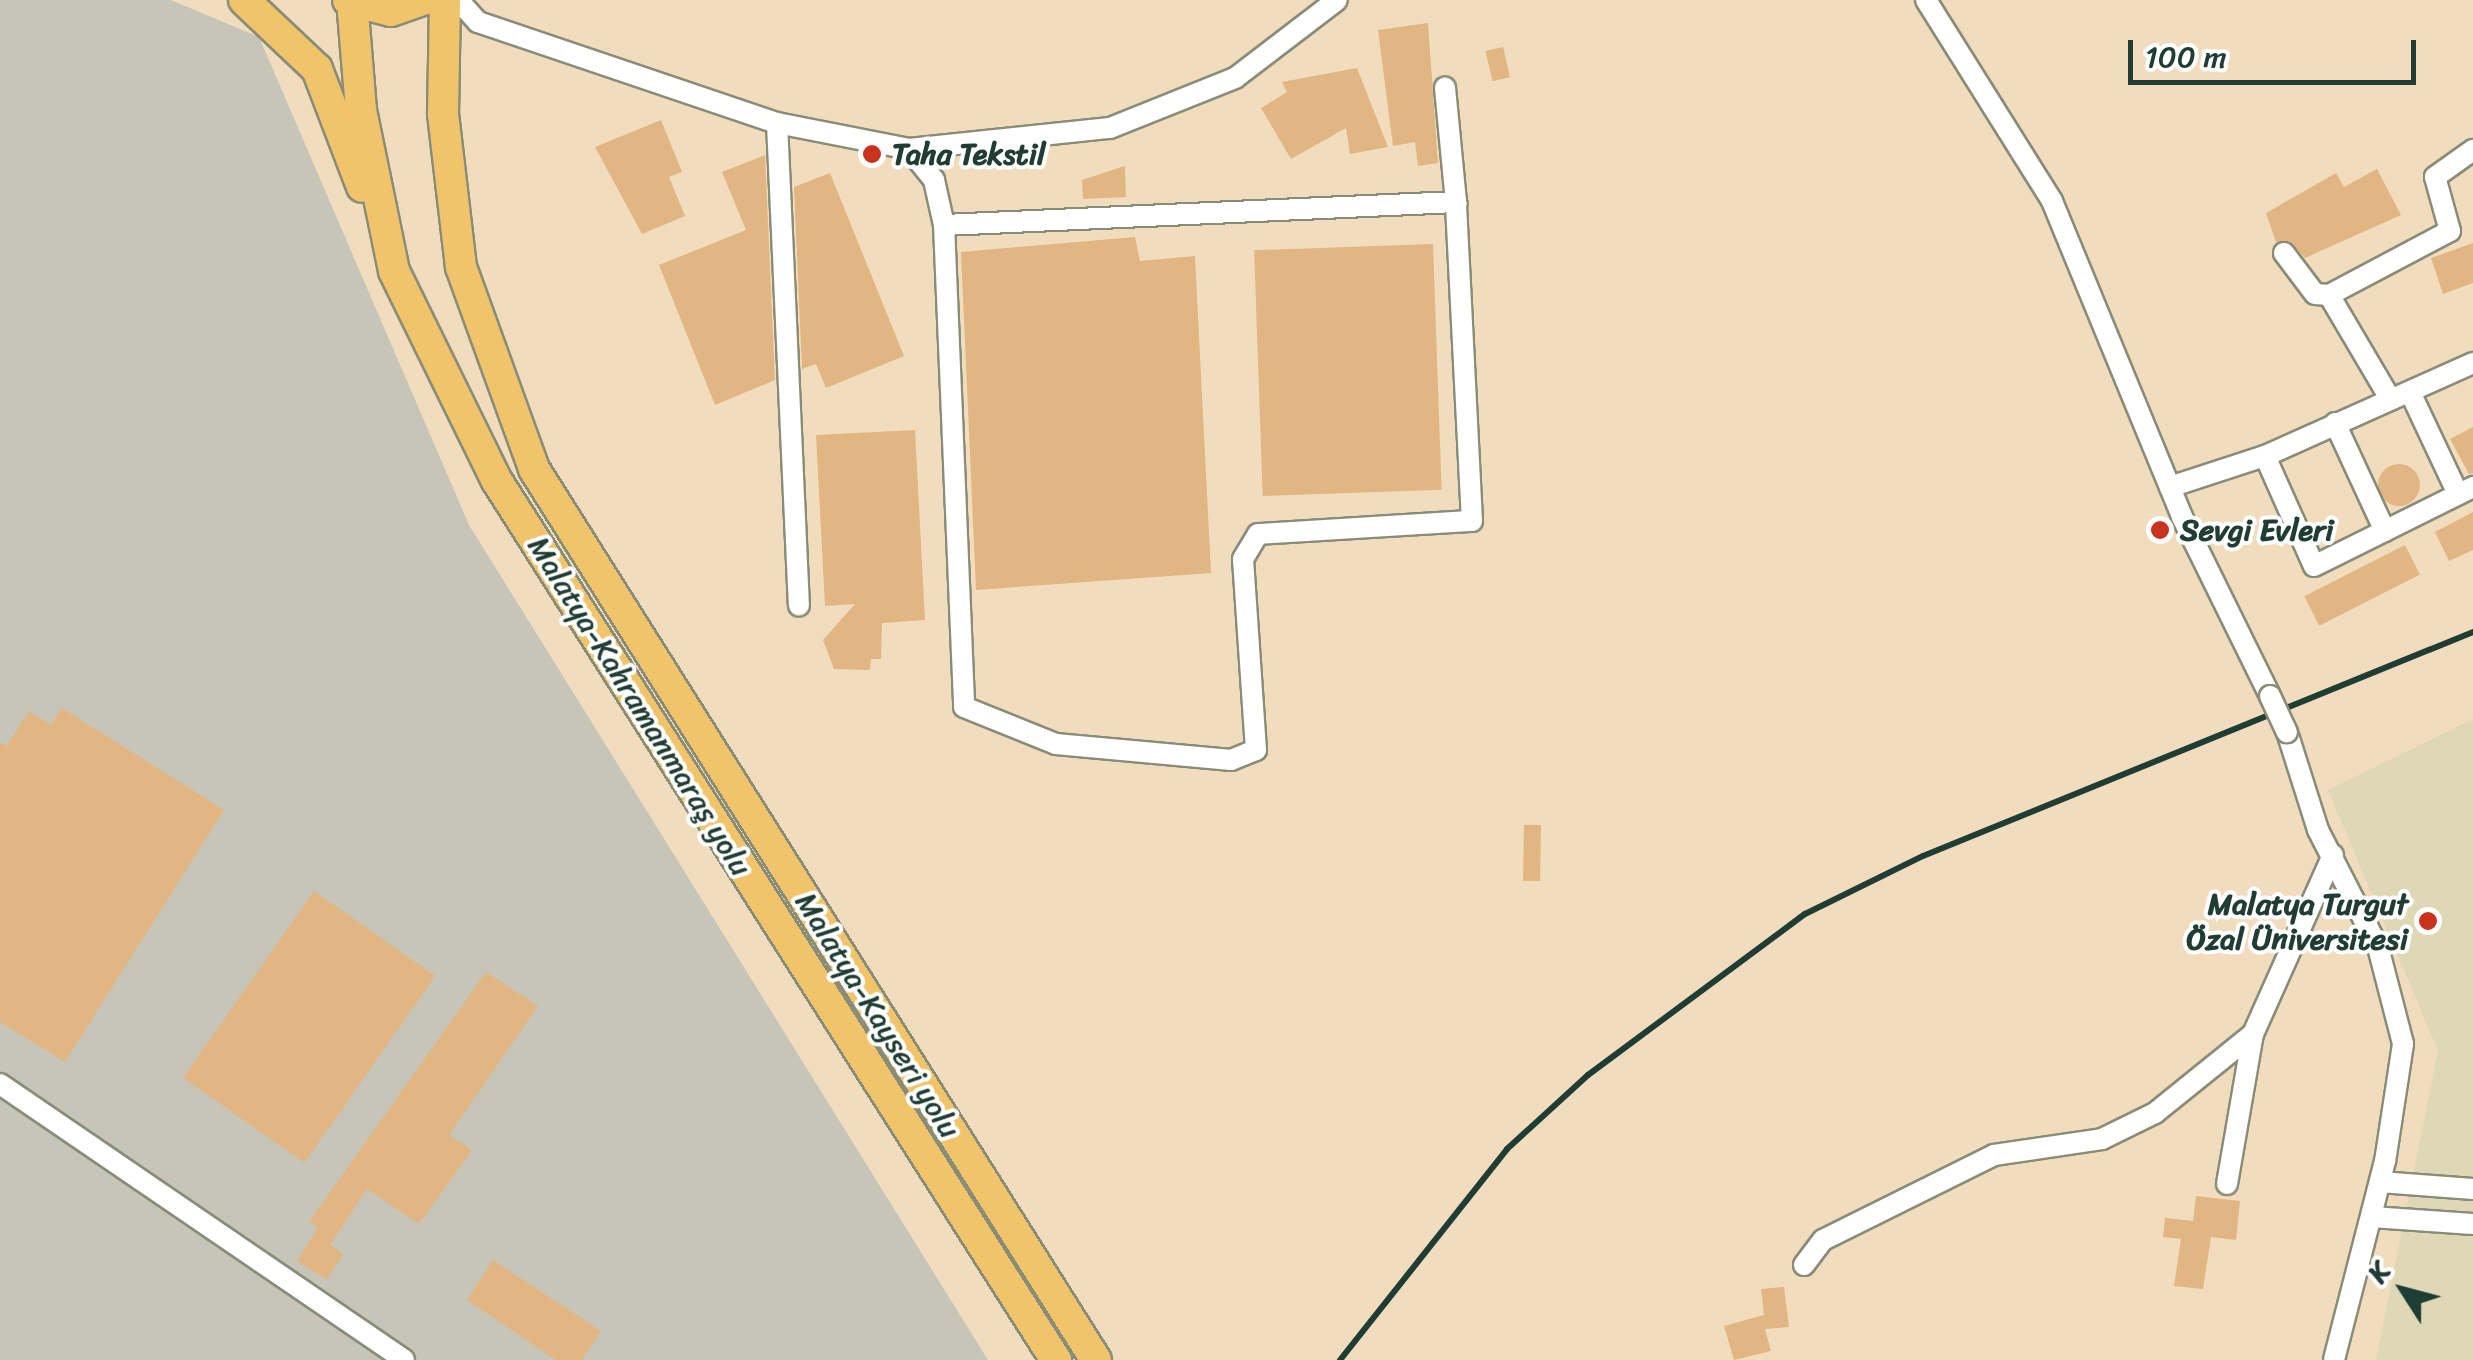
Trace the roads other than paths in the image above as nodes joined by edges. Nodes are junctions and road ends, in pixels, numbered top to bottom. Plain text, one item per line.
1 (244, 0) edge
2 (351, 0) edge
3 (423, 0) edge
4 (445, 0) edge
5 (458, 0) edge
6 (1337, 0) edge
7 (1926, 0) edge
8 (1445, 88) dead end
9 (777, 123) junction
10 (909, 148) junction
11 (2473, 150) edge
12 (1456, 202) junction
13 (944, 225) junction
14 (2284, 253) dead end
15 (394, 271) junction
16 (2329, 295) junction
17 (2473, 364) edge
18 (2400, 394) junction
19 (2335, 422) junction
20 (2265, 456) junction
21 (2170, 487) junction
22 (2466, 491) edge
23 (2385, 530) junction
24 (799, 605) dead end
25 (2333, 855) junction
26 (2253, 1034) junction
27 (0, 1084) edge
28 (2380, 1182) junction
29 (2227, 1184) dead end
30 (2473, 1189) edge
31 (2372, 1216) junction
32 (2473, 1224) edge
33 (1804, 1265) dead end
34 (404, 1360) edge
35 (1056, 1360) edge
36 (1096, 1360) edge
37 (2334, 1360) edge

1 - 15 highway
2 - 3 highway
2 - 15 highway, Malatya-Kahramanmaraş yolu
4 - 36 highway, Malatya-Kayseri yolu
5 - 9 street
6 - 10 street
7 - 21 street
8 - 12 street
9 - 10 street
9 - 24 street
10 - 13 street
11 - 16 street
12 - 13 street
12 - 13 street
14 - 16 street
15 - 35 highway, Malatya-Kahramanmaraş yolu
16 - 18 street
17 - 18 street
18 - 19 street
18 - 22 street
19 - 20 street
19 - 23 street
20 - 21 street
20 - 23 street
21 - 25 street, bridge
22 - 23 street
25 - 26 street
25 - 28 street
26 - 29 street
26 - 33 street
27 - 34 street
28 - 30 street
28 - 31 street
31 - 32 street
31 - 37 street

